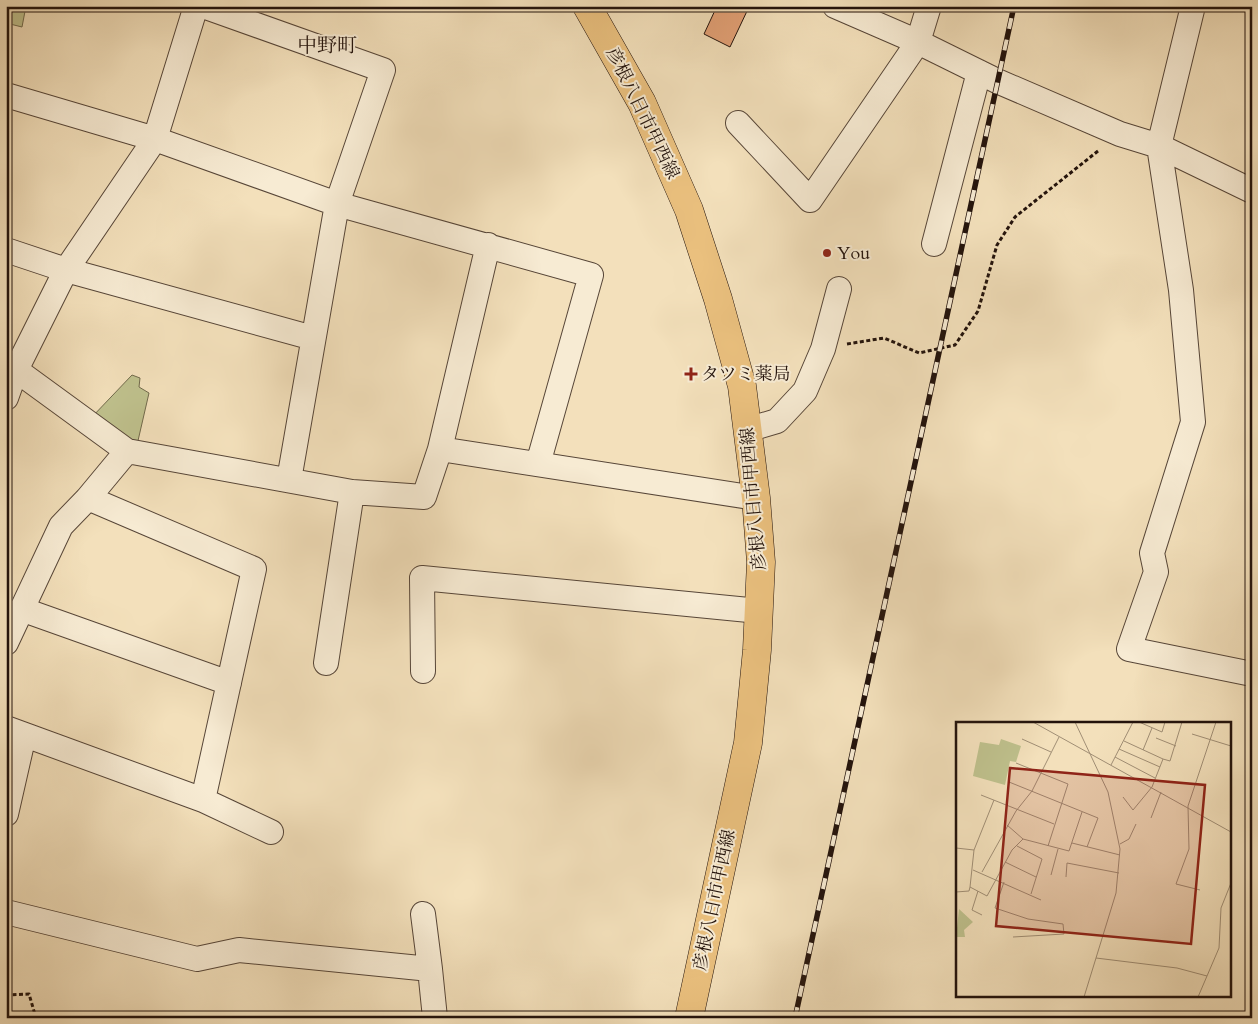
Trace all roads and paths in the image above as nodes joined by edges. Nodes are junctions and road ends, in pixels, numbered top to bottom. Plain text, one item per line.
1 (196, 6) edge
2 (203, 6) edge
3 (587, 6) edge
4 (835, 6) edge
5 (929, 6) edge
6 (1193, 6) edge
7 (918, 42) junction
8 (979, 72) junction
9 (6, 95) edge
10 (738, 123) dead end
11 (1120, 134) junction
12 (155, 139) junction
13 (1159, 146) junction
14 (1252, 191) edge
15 (337, 204) junction
16 (934, 244) dead end
17 (488, 245) junction
18 (6, 250) edge
19 (66, 270) junction
20 (839, 289) dead end
21 (313, 338) junction
22 (817, 362) junction
23 (16, 370) junction
24 (6, 398) edge
25 (747, 430) junction
26 (440, 449) junction
27 (127, 451) junction
28 (538, 464) junction
29 (289, 480) junction
30 (352, 492) junction
31 (88, 498) junction
32 (756, 498) junction
33 (21, 609) junction
34 (759, 611) junction
35 (6, 643) edge
36 (326, 663) dead end
37 (423, 671) dead end
38 (1252, 674) edge
39 (229, 683) junction
40 (15, 732) edge
41 (203, 800) junction
42 (6, 814) edge
43 (271, 832) dead end
44 (6, 912) edge
45 (423, 914) dead end
46 (430, 969) junction
47 (6, 995) edge
48 (36, 1018) edge
49 (435, 1018) edge
50 (688, 1018) edge

1 - 12 street
2 - 15 street
3 - 25 main road, 彦根八日市甲西線
4 - 7 street
5 - 7 street
6 - 13 street
7 - 8 street
7 - 10 street
8 - 11 street
8 - 16 street
9 - 12 street
11 - 13 street
11 - 22 path
12 - 15 street
12 - 19 street
13 - 14 street
13 - 38 street
15 - 17 street
15 - 21 street
17 - 26 street
17 - 28 street
18 - 19 street
19 - 21 street
19 - 23 street
20 - 22 street
21 - 29 street
22 - 25 street
23 - 24 street
23 - 27 street
25 - 32 main road, 彦根八日市甲西線
26 - 28 street
26 - 30 street
27 - 29 street
27 - 31 street
28 - 32 street
29 - 30 street
30 - 36 street
31 - 33 street
31 - 39 street
32 - 34 main road, 彦根八日市甲西線
33 - 35 street
33 - 39 street
34 - 37 street
34 - 50 main road, 彦根八日市甲西線
39 - 41 street
40 - 41 street
40 - 42 street
41 - 43 street
44 - 46 street
45 - 46 street
46 - 49 street
47 - 48 path

